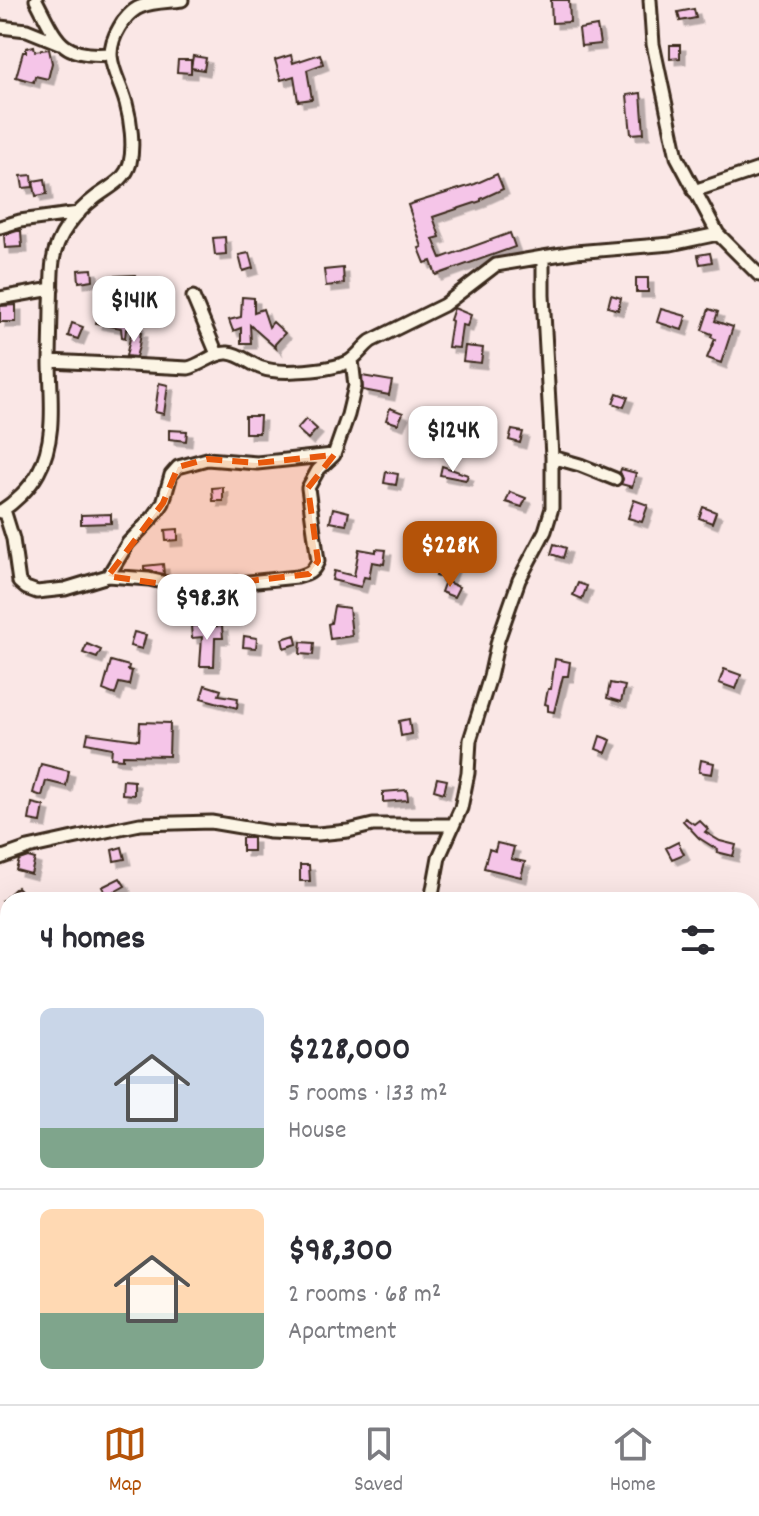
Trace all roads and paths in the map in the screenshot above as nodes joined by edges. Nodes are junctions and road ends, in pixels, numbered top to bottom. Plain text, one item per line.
1 (36, 0) edge
2 (182, 0) edge
3 (650, 0) edge
4 (0, 27) edge
5 (64, 46) junction
6 (110, 54) junction
7 (759, 169) edge
8 (694, 191) junction
9 (79, 213) junction
10 (0, 227) edge
11 (718, 234) junction
12 (543, 257) junction
13 (759, 275) edge
14 (52, 289) junction
15 (193, 297) dead end
16 (0, 298) edge
17 (217, 354) junction
18 (352, 360) junction
19 (50, 361) junction
20 (334, 455) junction
21 (552, 457) junction
22 (615, 479) dead end
23 (2, 511) edge
24 (108, 576) junction
25 (452, 825) junction
26 (0, 858) edge
27 (432, 892) edge

1 - 5 street
2 - 6 street
3 - 8 street
4 - 5 street
5 - 6 street
6 - 9 street
7 - 8 street
8 - 11 street
9 - 10 street
9 - 14 street
11 - 12 street
11 - 13 street
12 - 18 street
12 - 21 street
14 - 16 street
14 - 19 street
15 - 17 street
17 - 18 street
17 - 19 street
18 - 20 street
19 - 23 street
20 - 24 street
20 - 24 street
21 - 22 street
21 - 25 street
23 - 24 street
25 - 26 street
25 - 27 street

